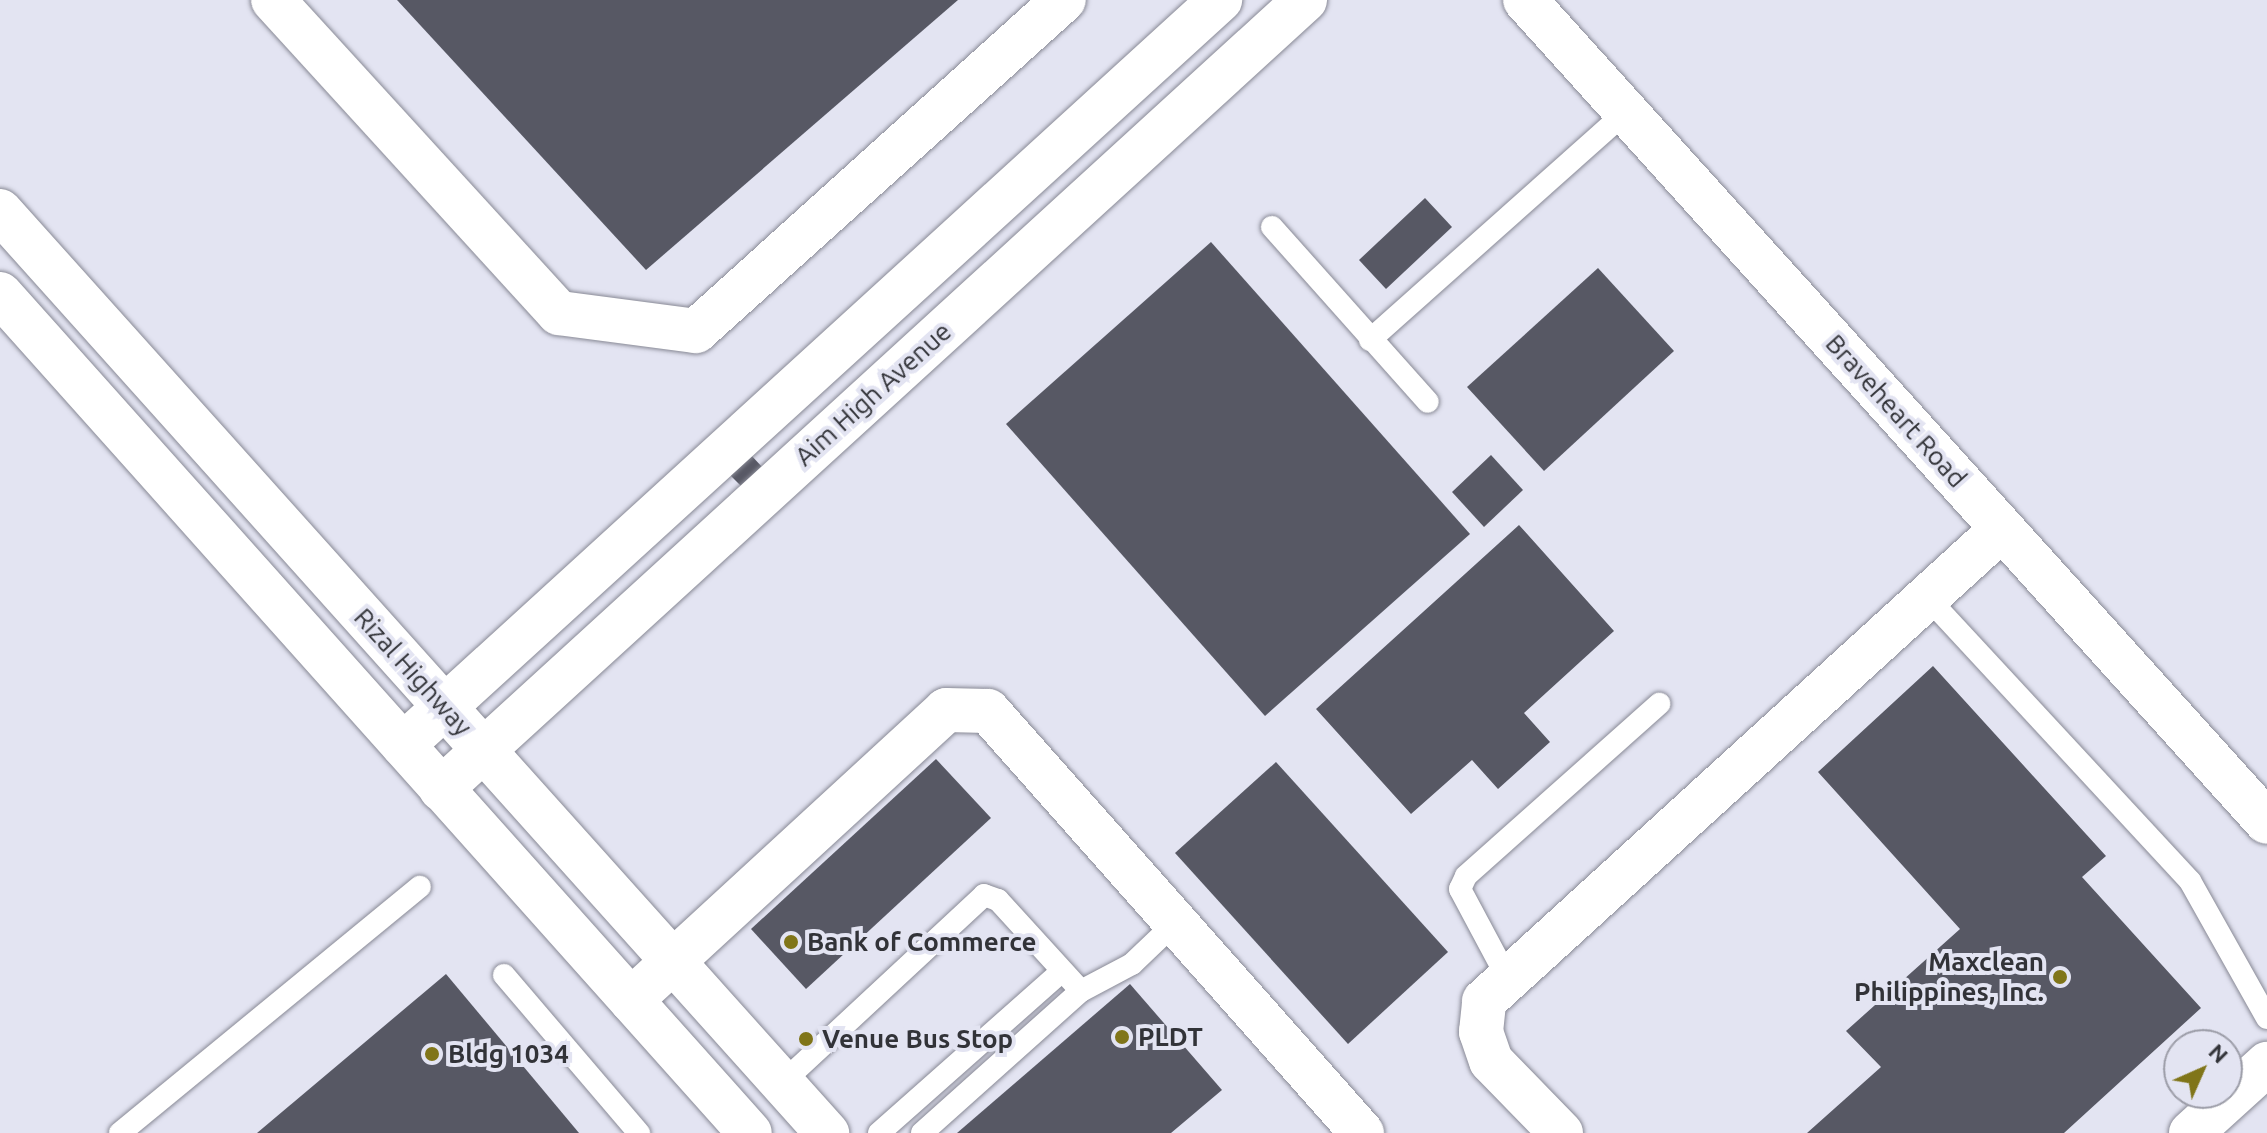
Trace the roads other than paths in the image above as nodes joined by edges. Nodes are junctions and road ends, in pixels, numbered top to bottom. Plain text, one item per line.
1 (273, 0) edge
2 (1064, 0) edge
3 (1220, 0) edge
4 (1305, 0) edge
5 (1525, 0) edge
6 (1626, 112) junction
7 (0, 211) edge
8 (1272, 227) dead end
9 (0, 294) edge
10 (1370, 340) junction
11 (1428, 402) dead end
12 (2002, 529) junction
13 (1927, 597) junction
14 (1659, 704) dead end
15 (445, 707) junction
16 (403, 745) junction
17 (483, 750) junction
18 (441, 789) junction
19 (2267, 822) edge
20 (420, 887) dead end
21 (1176, 922) junction
22 (672, 961) junction
23 (1062, 971) junction
24 (504, 975) dead end
25 (1508, 979) junction
26 (1081, 991) junction
27 (631, 1000) junction
28 (2267, 1018) edge
29 (2267, 1064) edge
30 (782, 1083) junction
31 (1538, 1125) edge
32 (120, 1133) edge
33 (639, 1133) edge
34 (750, 1133) edge
35 (827, 1133) edge
36 (879, 1133) edge
37 (922, 1133) edge
38 (1362, 1133) edge
39 (2191, 1133) edge

1 - 2 street
3 - 15 street
4 - 17 street, Aim High Avenue
5 - 6 street, Braveheart Road
6 - 10 lane
6 - 12 street, Braveheart Road
7 - 15 street, Rizal Highway
8 - 10 lane
9 - 16 street
10 - 11 lane
12 - 13 street
12 - 19 street, Braveheart Road
13 - 25 street
13 - 28 lane
14 - 25 lane
15 - 16 street
15 - 17 street, Rizal Highway
16 - 18 street
17 - 18 street, Aim High Avenue
17 - 22 street, Rizal Highway
18 - 27 street
20 - 32 lane
21 - 22 street
21 - 26 lane
21 - 38 street
22 - 27 street
22 - 30 street, Rizal Highway
23 - 26 lane
23 - 30 lane
23 - 36 lane
24 - 33 lane
25 - 31 street
26 - 37 lane
27 - 34 street
29 - 39 street
30 - 35 street, Rizal Highway

